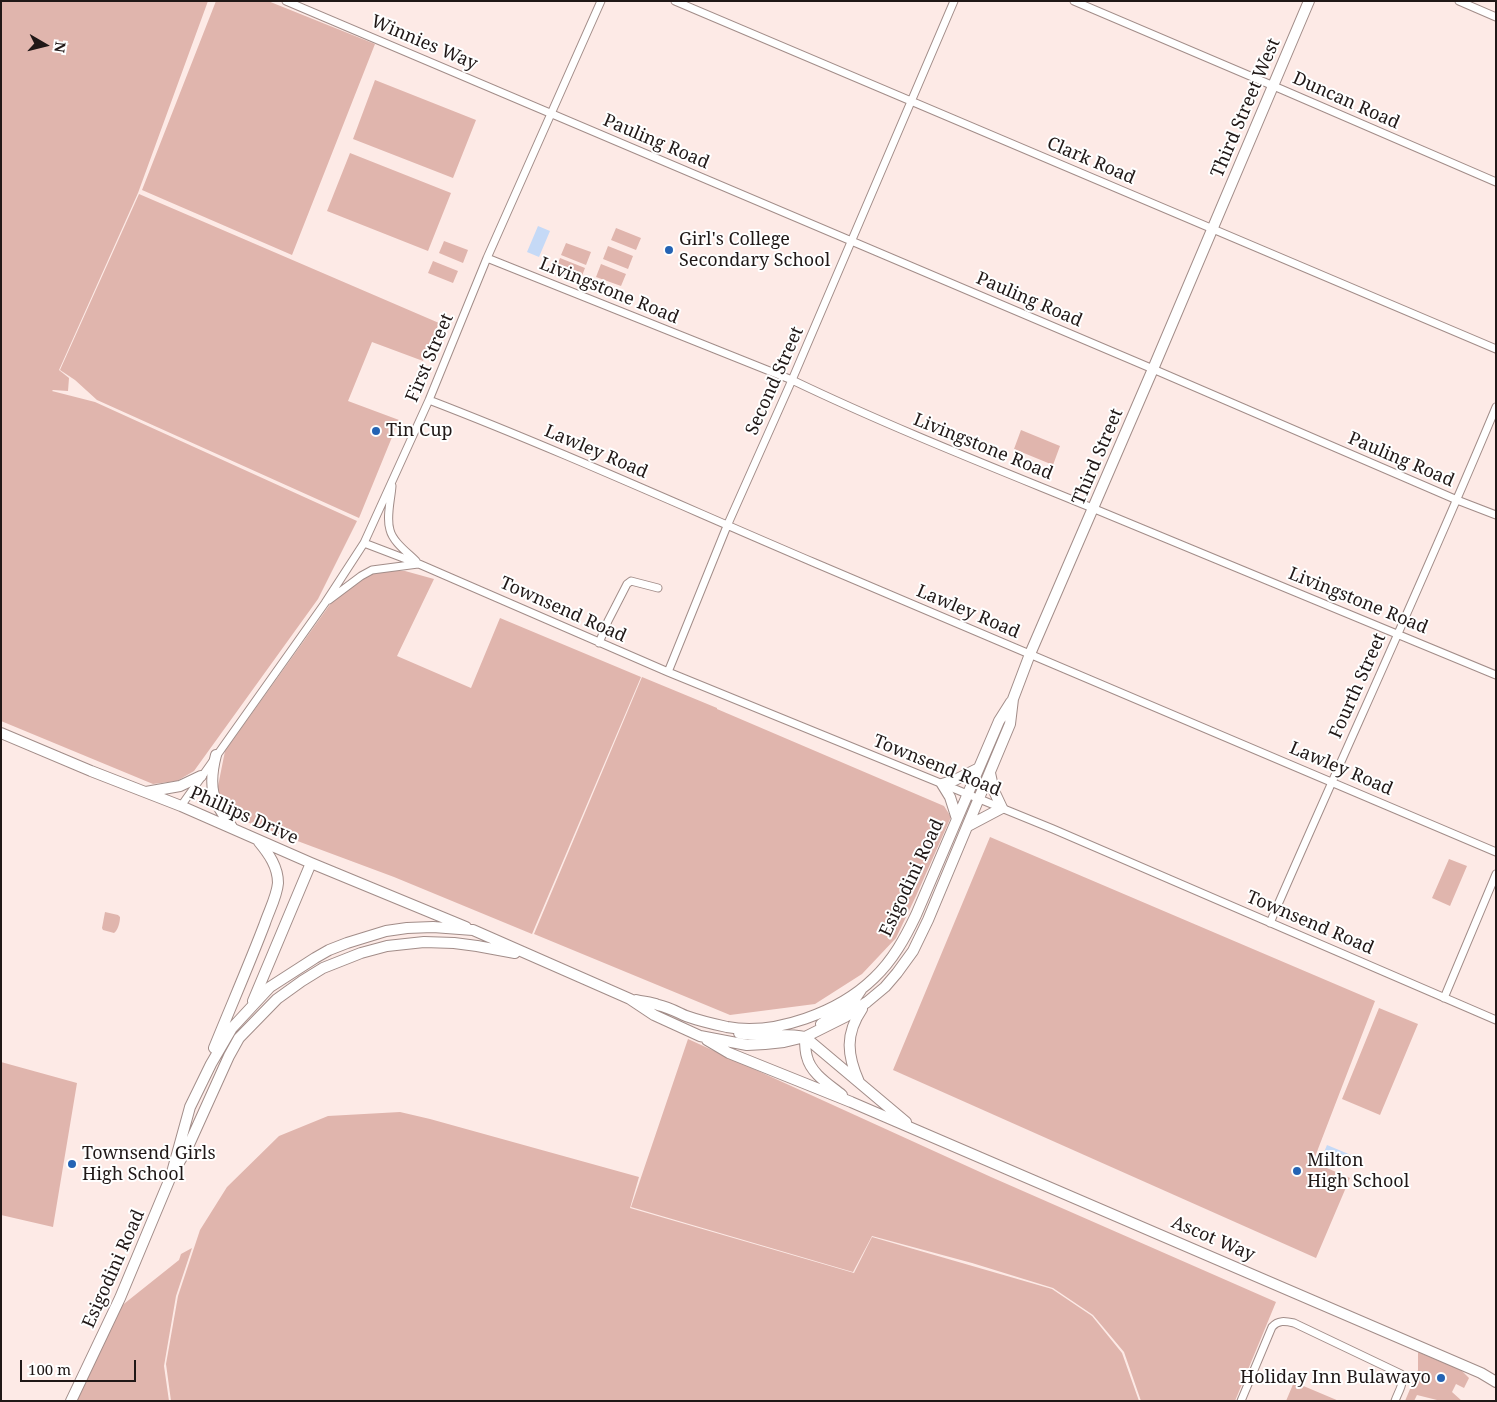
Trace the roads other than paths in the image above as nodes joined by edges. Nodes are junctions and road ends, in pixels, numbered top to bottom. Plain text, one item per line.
1 (286, 1) edge
2 (601, 1) edge
3 (675, 1) edge
4 (954, 1) edge
5 (1074, 1) edge
6 (1309, 1) edge
7 (1459, 1) edge
8 (1496, 17) edge
9 (1273, 85) junction
10 (912, 102) junction
11 (550, 113) junction
12 (1496, 182) edge
13 (1213, 228) junction
14 (851, 241) junction
15 (487, 258) junction
16 (1496, 349) edge
17 (1153, 369) junction
18 (792, 380) junction
19 (429, 400) junction
20 (1496, 407) edge
21 (393, 479) junction
22 (1457, 500) junction
23 (1093, 508) junction
24 (1496, 515) edge
25 (728, 526) junction
26 (364, 543) junction
27 (419, 564) junction
28 (658, 588) dead end
29 (325, 603) junction
30 (1398, 634) junction
31 (599, 643) junction
32 (1030, 654) junction
33 (668, 672) junction
34 (1496, 675) edge
35 (1013, 699) junction
36 (1, 733) edge
37 (216, 755) junction
38 (978, 768) junction
39 (990, 773) junction
40 (201, 776) junction
41 (1331, 781) junction
42 (942, 784) junction
43 (145, 792) junction
44 (967, 794) junction
45 (979, 799) junction
46 (181, 806) junction
47 (1002, 808) junction
48 (956, 819) junction
49 (968, 826) junction
50 (233, 828) junction
51 (257, 839) junction
52 (1496, 852) edge
53 (311, 863) junction
54 (1496, 874) edge
55 (1270, 922) junction
56 (474, 930) junction
57 (533, 957) junction
58 (862, 988) junction
59 (1444, 998) junction
60 (630, 999) junction
61 (867, 1002) junction
62 (252, 1005) junction
63 (1496, 1020) edge
64 (729, 1027) junction
65 (700, 1036) junction
66 (805, 1037) junction
67 (239, 1038) junction
68 (860, 1084) junction
69 (851, 1102) junction
70 (190, 1107) junction
71 (916, 1130) junction
72 (171, 1176) junction
73 (1496, 1382) edge
74 (72, 1401) edge
75 (1241, 1401) edge
76 (1395, 1401) edge

1 - 11 street, Winnies Way
2 - 11 street, First Street
3 - 10 street, Clark Road
4 - 10 street, Second Street
5 - 9 street, Duncan Road
6 - 9 main road, Third Street West
7 - 8 street
9 - 12 street, Duncan Road
9 - 13 main road, Third Street West
10 - 13 street, Clark Road
10 - 14 street, Second Street
11 - 14 street, Pauling Road
11 - 15 street, First Street
13 - 16 street, Clark Road
13 - 17 main road, Third Street
14 - 17 street, Pauling Road
14 - 18 street, Second Street
15 - 18 street, Livingstone Road
15 - 19 street, First Street
17 - 22 street, Pauling Road
17 - 23 main road, Third Street
18 - 23 street, Livingstone Road
18 - 25 street, Second Street
19 - 21 street, First Street
19 - 25 street, Lawley Road
20 - 22 street, Fourth Street
21 - 26 street, First Street
21 - 27 street
22 - 24 street, Pauling Road
22 - 30 street, Fourth Street
23 - 30 street, Livingstone Road
23 - 32 main road, Third Street
25 - 32 street, Lawley Road
25 - 33 street, Second Street
26 - 27 street, Townsend Road
26 - 29 street, First Street
27 - 29 street
27 - 31 street, Townsend Road
28 - 31 street
29 - 37 street, First Street
30 - 34 street, Livingstone Road
30 - 41 street, Fourth Street
31 - 33 street, Townsend Road
32 - 35 main road, Third Street
32 - 41 street, Lawley Road
33 - 42 street, Townsend Road
35 - 38 main road, Third Street
35 - 39 main road, Third Street
36 - 43 main road, Phillips Drive
37 - 40 street, First Street
37 - 50 main road
38 - 42 main road
38 - 44 main road, Third Street
39 - 45 main road, Third Street
39 - 47 main road
40 - 43 main road
40 - 46 street, First Street
41 - 52 street, Lawley Road
41 - 55 street, Fourth Street
42 - 44 street, Townsend Road
42 - 48 main road
43 - 46 main road, Phillips Drive
44 - 45 street, Townsend Road
44 - 48 main road, Esigodini Road
45 - 47 street, Townsend Road
45 - 49 main road, Esigodini Road
46 - 50 main road, Phillips Drive
47 - 49 main road
47 - 55 street, Townsend Road
48 - 58 main road, Esigodini Road
49 - 61 main road, Esigodini Road
50 - 51 main road, Phillips Drive
51 - 53 main road, Phillips Drive
51 - 70 main road
53 - 56 main road, Phillips Drive
53 - 62 main road
54 - 59 street
55 - 59 street, Townsend Road
56 - 57 main road, Esigodini Road
56 - 62 main road, Esigodini Road
57 - 60 main road, Esigodini Road
57 - 67 main road, Esigodini Road
58 - 64 main road, Esigodini Road
58 - 66 main road
59 - 63 street, Townsend Road
60 - 64 main road, Esigodini Road
60 - 65 main road, Esigodini Road
61 - 66 main road, Esigodini Road
61 - 68 main road
62 - 67 main road
62 - 70 main road, Esigodini Road
64 - 66 main road
65 - 66 main road, Esigodini Road
65 - 69 main road
66 - 68 main road
66 - 69 main road
67 - 72 main road, Esigodini Road
68 - 71 main road
69 - 71 main road, Ascot Way
70 - 72 main road, Esigodini Road
71 - 73 main road, Ascot Way
72 - 74 main road, Esigodini Road
75 - 76 street

